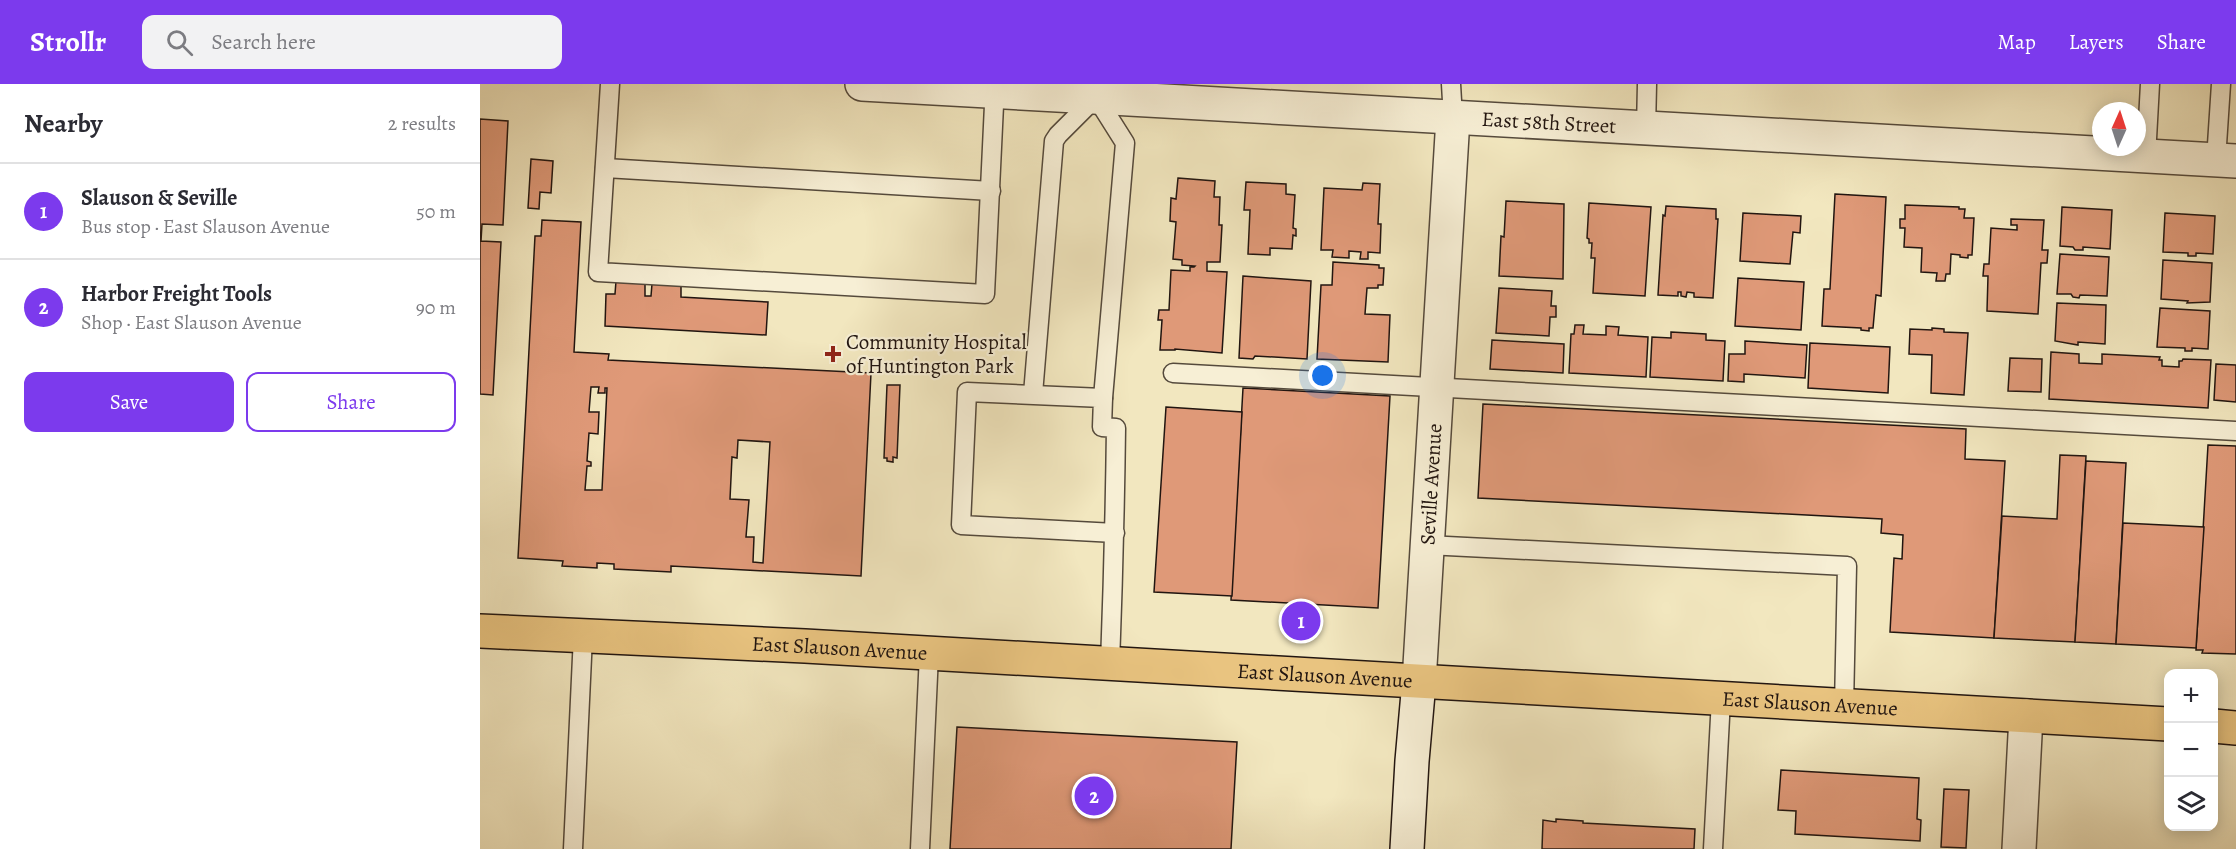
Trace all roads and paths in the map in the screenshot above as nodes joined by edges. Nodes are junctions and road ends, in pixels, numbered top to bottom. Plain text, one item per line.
1 (610, 84) edge
2 (862, 84) edge
3 (1451, 84) edge
4 (1647, 84) edge
5 (2150, 84) edge
6 (2221, 84) edge
7 (995, 87) edge
8 (1096, 97) junction
9 (1453, 118) junction
10 (1646, 129) junction
11 (2146, 157) junction
12 (2226, 161) edge
13 (605, 168) junction
14 (991, 191) junction
15 (1173, 373) dead end
16 (1436, 387) junction
17 (1033, 394) junction
18 (1103, 398) junction
19 (2236, 431) edge
20 (1115, 533) junction
21 (1427, 545) junction
22 (480, 631) edge
23 (583, 636) junction
24 (929, 654) junction
25 (1110, 664) junction
26 (1419, 682) junction
27 (1721, 699) junction
28 (1844, 706) junction
29 (2026, 716) junction
30 (2164, 724) edge
31 (2218, 726) edge
32 (2236, 728) edge
33 (573, 849) edge
34 (920, 849) edge
35 (1407, 849) edge
36 (1713, 849) edge
37 (2019, 849) edge

1 - 13 lane
2 - 7 street, East 58th Street
3 - 9 lane
4 - 10 lane
5 - 11 lane
6 - 12 lane
7 - 8 street, East 58th Street
7 - 14 lane
8 - 9 street, East 58th Street
8 - 17 lane
8 - 18 lane
9 - 10 street, East 58th Street
9 - 16 street, Seville Avenue
10 - 11 street, East 58th Street
11 - 12 street, East 58th Street
13 - 14 lane
13 - 14 lane
15 - 16 lane
16 - 19 lane
16 - 21 street, Seville Avenue
17 - 18 lane
17 - 20 lane
18 - 20 lane
20 - 25 lane
21 - 26 street, Seville Avenue
21 - 28 lane
22 - 23 main road, East Slauson Avenue
23 - 24 main road, East Slauson Avenue
23 - 33 lane
24 - 25 main road, East Slauson Avenue
24 - 34 lane
25 - 26 main road, East Slauson Avenue
26 - 27 main road, East Slauson Avenue
26 - 35 street, Seville Avenue
27 - 28 main road, East Slauson Avenue
27 - 36 lane
28 - 29 main road, East Slauson Avenue
29 - 30 main road, East Slauson Avenue
29 - 37 street
31 - 32 main road

